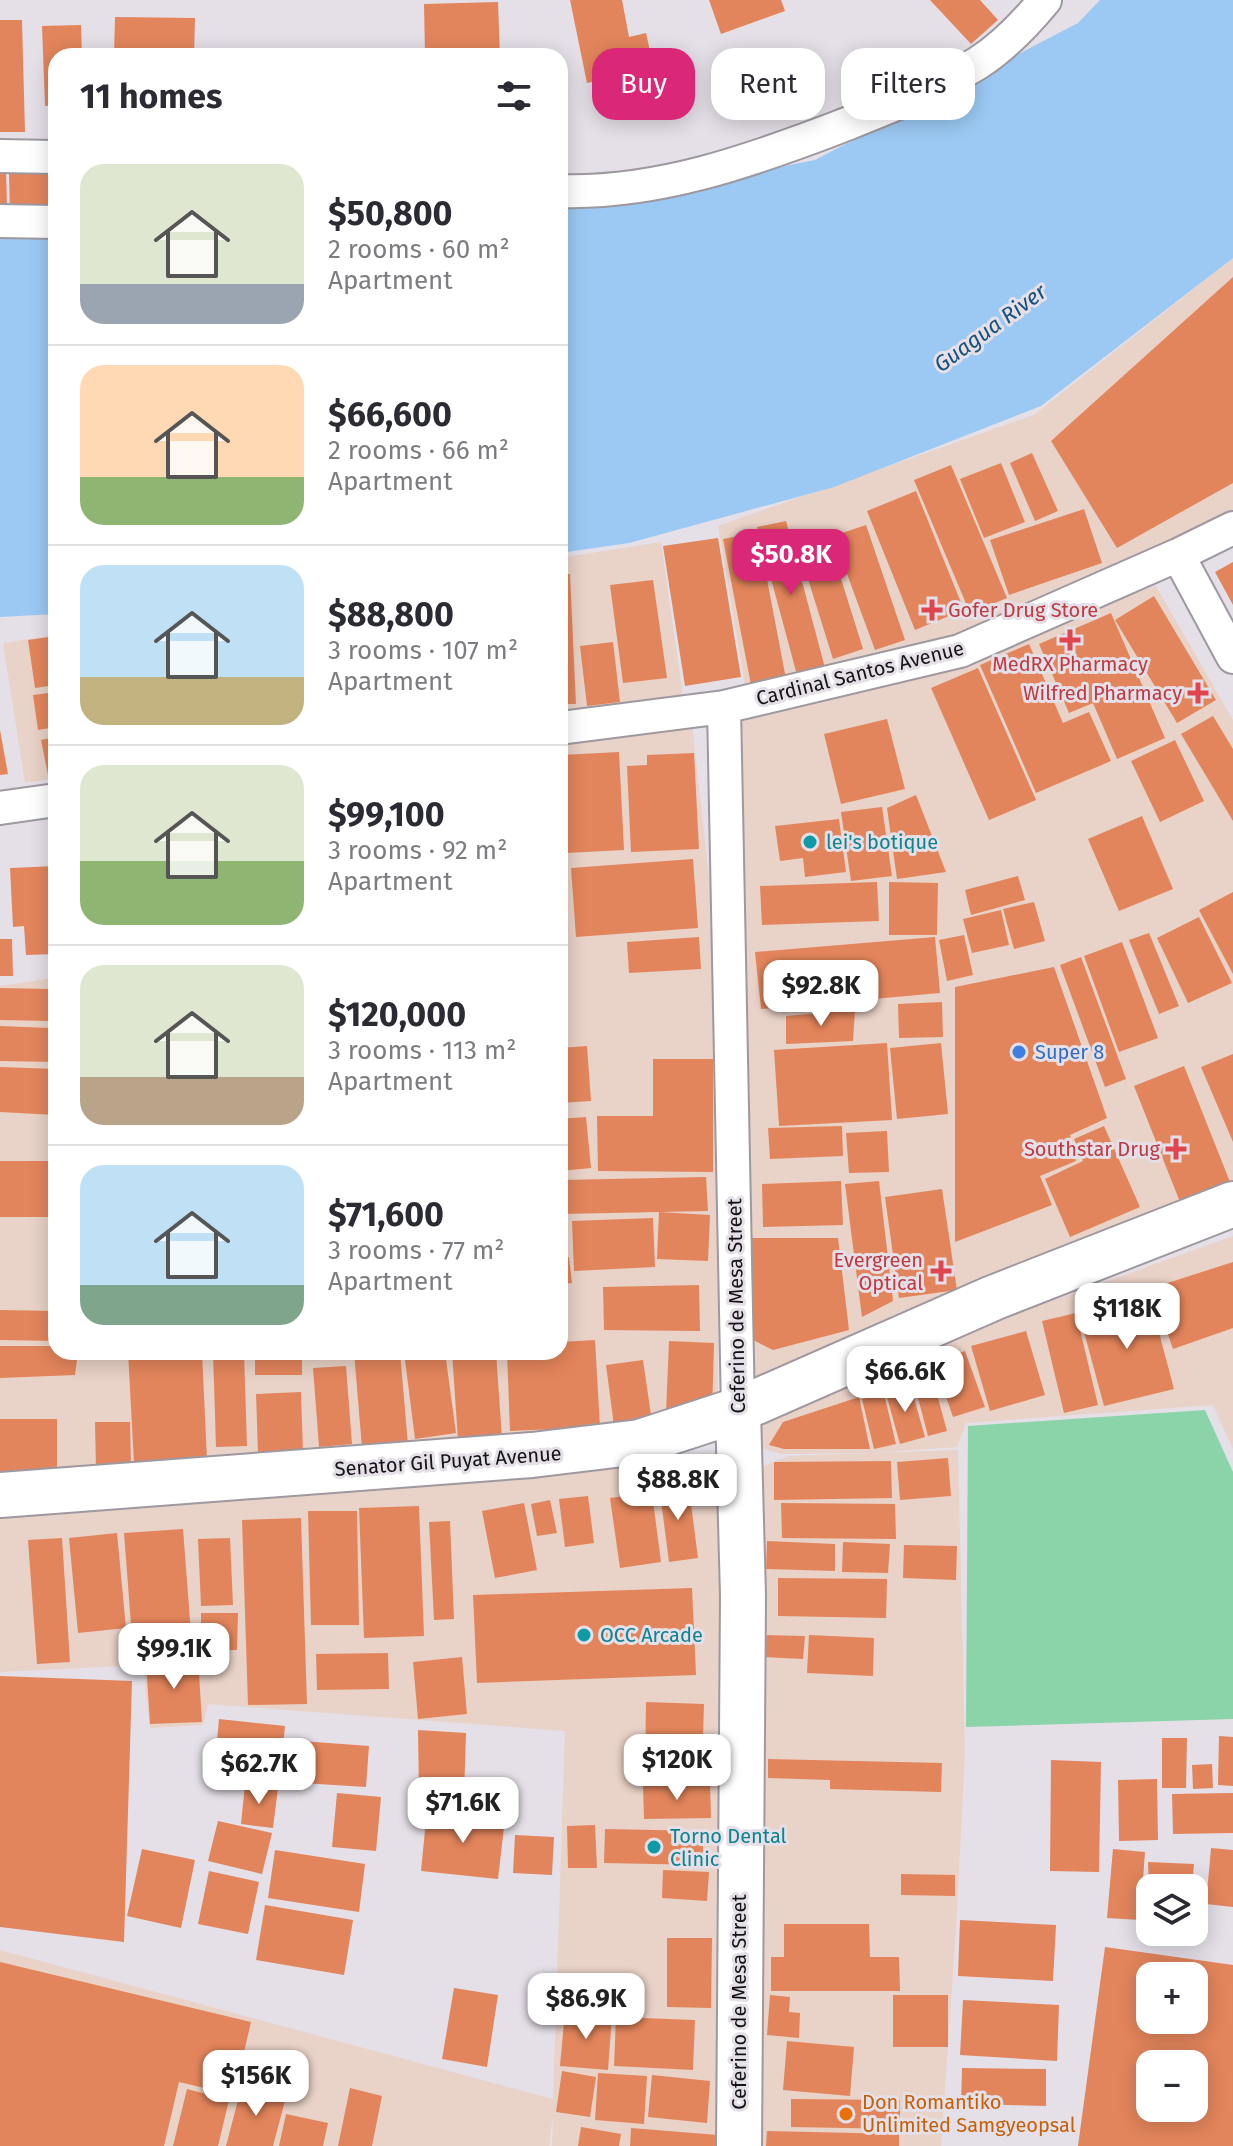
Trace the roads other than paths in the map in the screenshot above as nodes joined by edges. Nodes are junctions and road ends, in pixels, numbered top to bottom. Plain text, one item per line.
1 (1045, 0) edge
2 (0, 156) edge
3 (48, 157) edge
4 (568, 191) edge
5 (0, 221) edge
6 (48, 222) edge
7 (1233, 528) edge
8 (1178, 555) junction
9 (1233, 657) edge
10 (724, 707) junction
11 (568, 727) edge
12 (48, 801) edge
13 (0, 808) edge
14 (1233, 1204) edge
15 (738, 1410) junction
16 (0, 1495) edge
17 (739, 2146) edge

1 - 4 street
2 - 3 street
5 - 6 street
7 - 8 street, Cardinal Santos Avenue
8 - 9 street
8 - 10 street, Cardinal Santos Avenue
10 - 11 street, Cardinal Santos Avenue
10 - 15 street, Ceferino de Mesa Street
12 - 13 street
14 - 15 main road, Senator Gil Puyat Avenue
15 - 16 main road, Senator Gil Puyat Avenue
15 - 17 main road, Ceferino de Mesa Street

